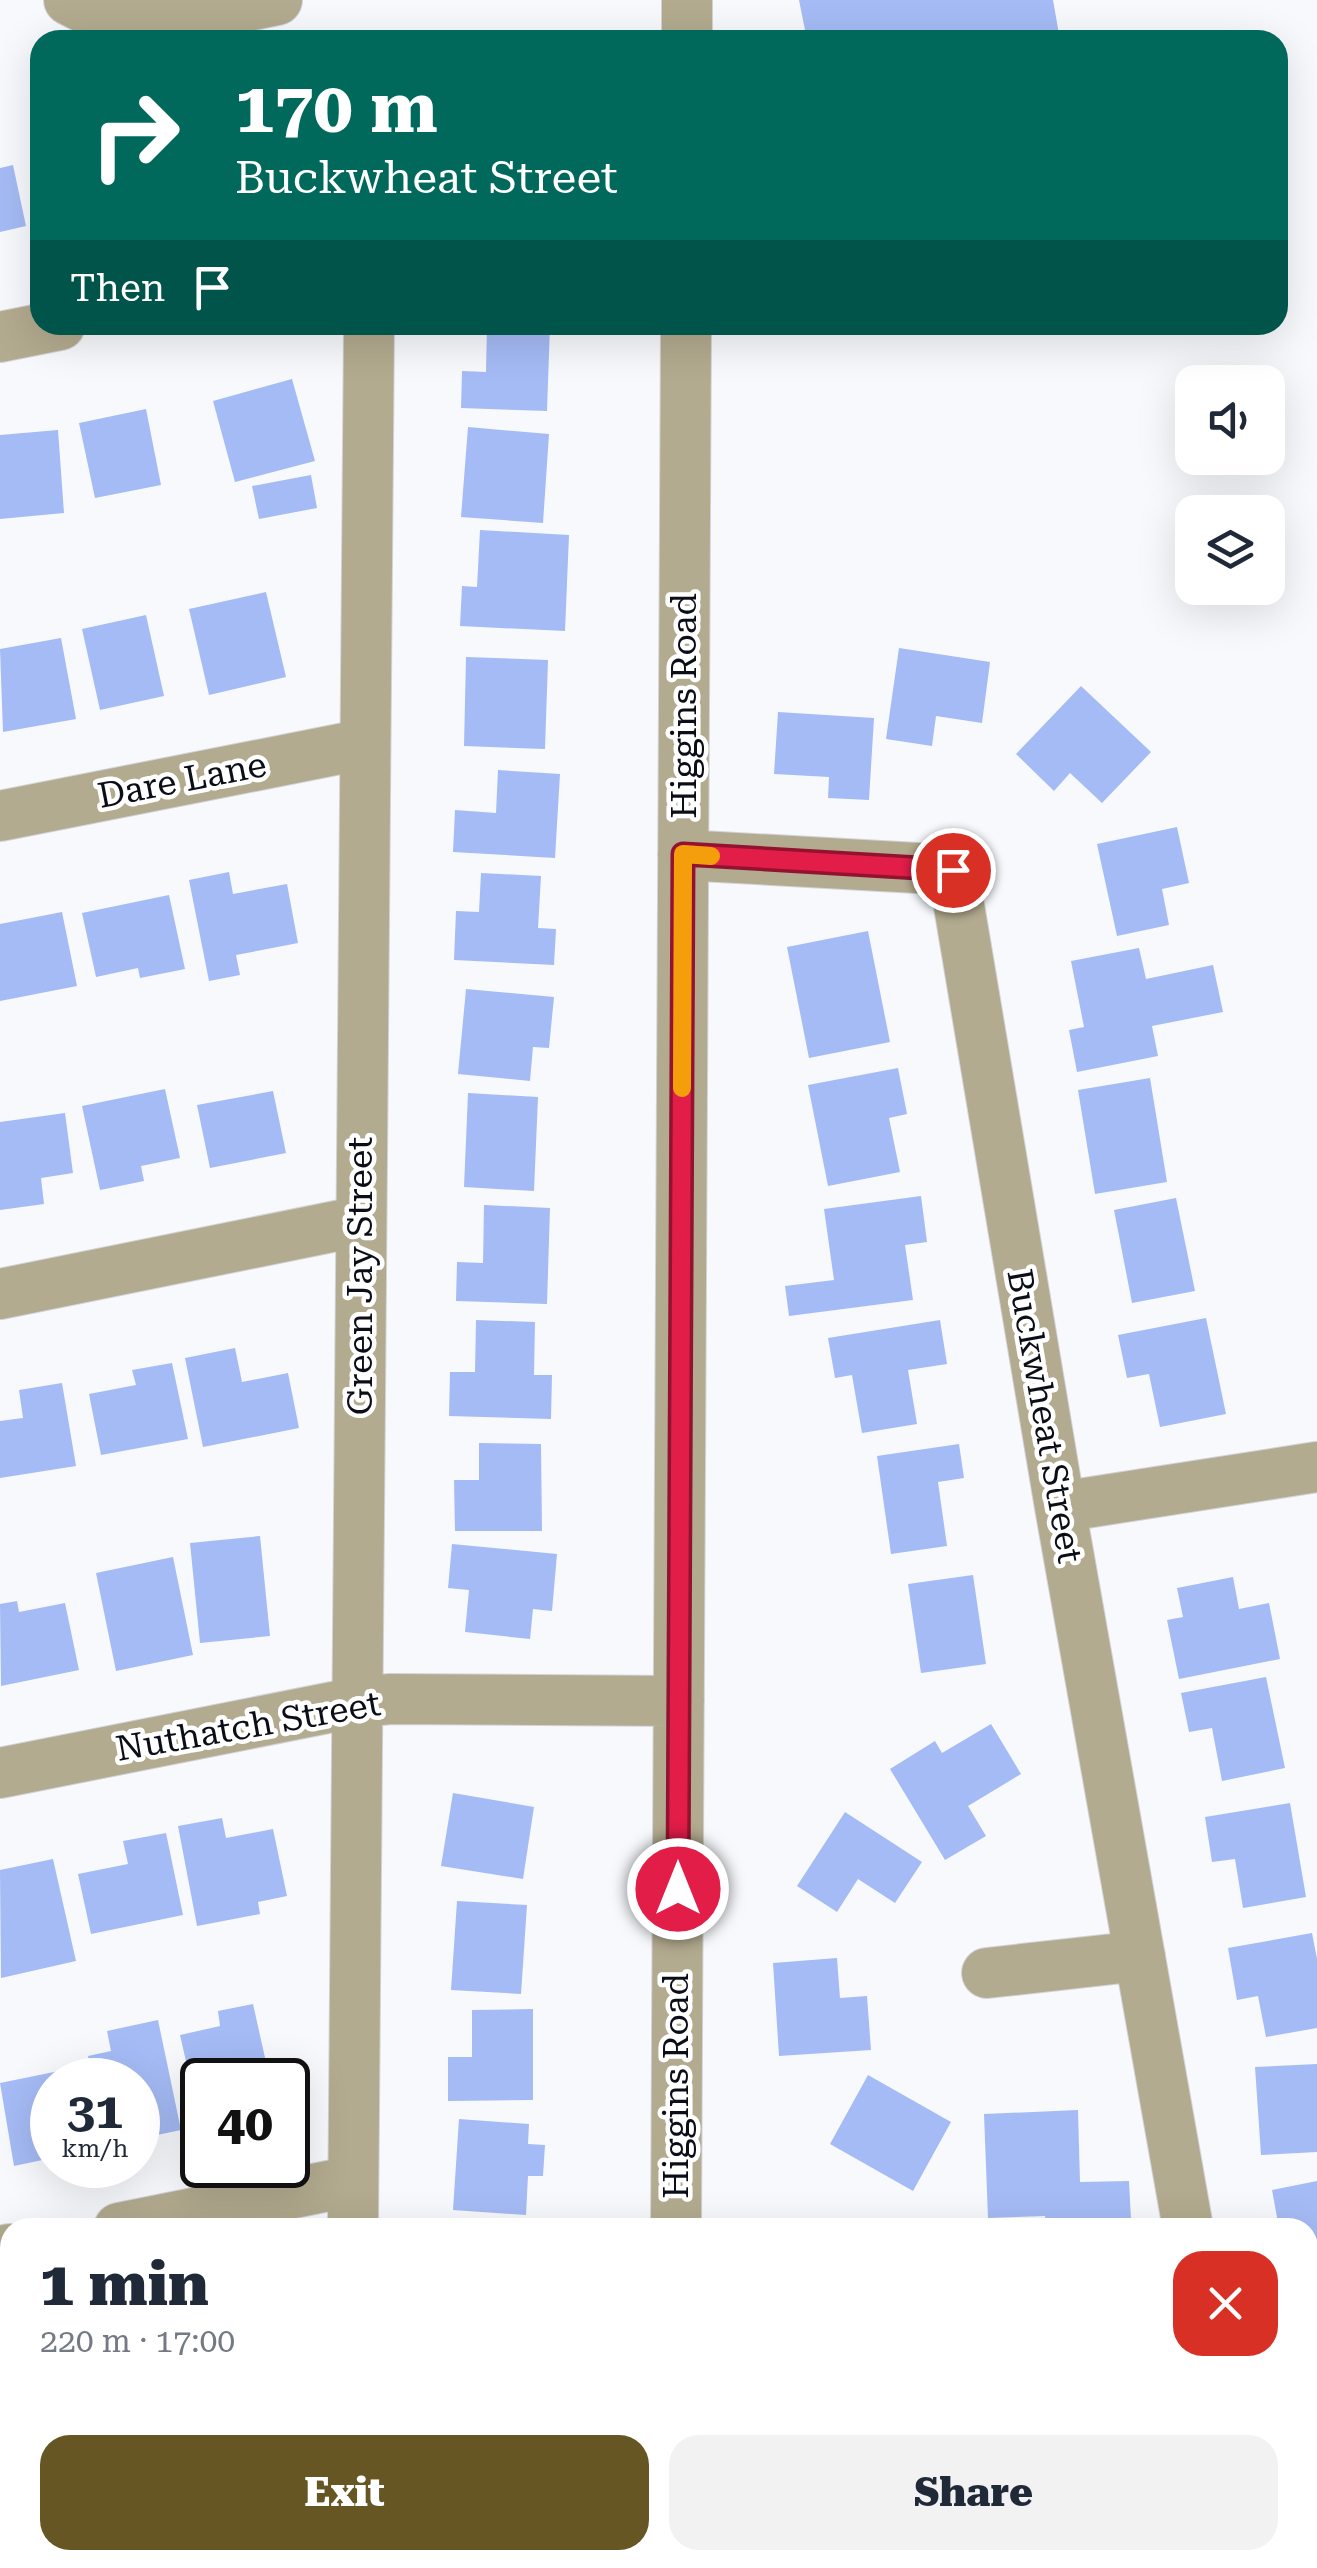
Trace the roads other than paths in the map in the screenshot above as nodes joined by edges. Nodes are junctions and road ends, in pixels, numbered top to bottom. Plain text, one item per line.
1 (69, 0) edge
2 (278, 0) edge
3 (688, 0) edge
4 (687, 30) edge
5 (30, 331) edge
6 (369, 335) edge
7 (687, 335) edge
8 (0, 337) edge
9 (365, 744) junction
10 (0, 816) edge
11 (683, 854) junction
12 (360, 1221) junction
13 (0, 1294) edge
14 (1317, 1467) edge
15 (1060, 1506) junction
16 (678, 1700) junction
17 (358, 1702) junction
18 (0, 1773) edge
19 (1140, 1956) junction
20 (986, 1973) dead end
21 (353, 2204) edge
22 (216, 2218) edge
23 (676, 2218) edge
24 (1186, 2218) edge

1 - 2 street
3 - 4 street
5 - 8 street
6 - 9 street, Green Jay Street
7 - 11 street, Higgins Road
9 - 10 street, Dare Lane
9 - 12 street, Green Jay Street
11 - 15 street, Buckwheat Street
11 - 16 street, Higgins Road
12 - 13 street
12 - 17 street, Green Jay Street
14 - 15 street
15 - 19 street, Buckwheat Street
16 - 17 street, Nuthatch Street
16 - 23 street, Higgins Road
17 - 18 street, Nuthatch Street
17 - 21 street, Green Jay Street
19 - 20 street
19 - 24 street, Buckwheat Street
21 - 22 street

